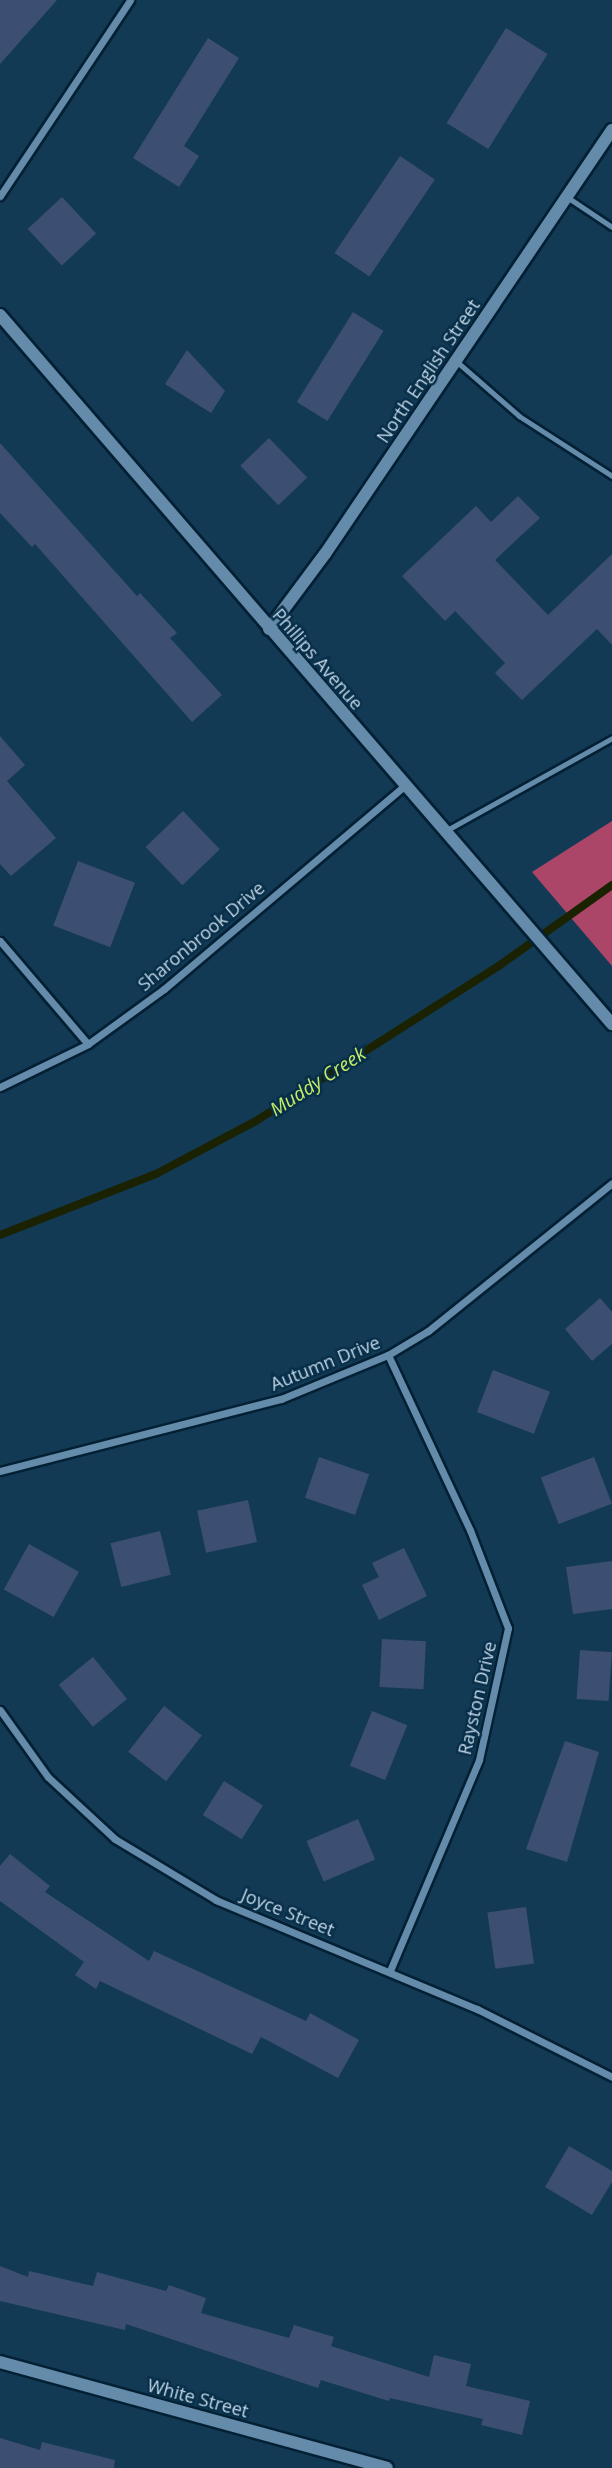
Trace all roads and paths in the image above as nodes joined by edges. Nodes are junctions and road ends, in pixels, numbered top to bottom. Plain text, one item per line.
1 (130, 0) edge
2 (612, 130) edge
3 (0, 196) edge
4 (567, 197) junction
5 (612, 227) edge
6 (0, 315) edge
7 (456, 361) junction
8 (612, 476) edge
9 (269, 629) junction
10 (612, 738) edge
11 (405, 785) junction
12 (445, 831) junction
13 (0, 941) edge
14 (612, 1024) edge
15 (89, 1044) junction
16 (0, 1087) edge
17 (612, 1183) edge
18 (388, 1355) junction
19 (0, 1471) edge
20 (0, 1710) edge
21 (390, 1971) junction
22 (612, 2077) edge
23 (0, 2362) edge
24 (387, 2468) edge

1 - 3 street
2 - 4 street, North English Street
4 - 5 lane
4 - 7 street, North English Street
6 - 9 street, Phillips Avenue
7 - 8 lane
7 - 9 street, North English Street
9 - 11 street, Phillips Avenue
10 - 12 lane
11 - 12 street, Phillips Avenue
11 - 15 street, Sharonbrook Drive
12 - 14 street, Phillips Avenue
13 - 15 street
15 - 16 street, Sharonbrook Drive
17 - 18 street, Autumn Drive
18 - 19 street, Autumn Drive
18 - 21 street, Rayston Drive
20 - 21 street, Joyce Street
21 - 22 street, Joyce Street
23 - 24 street, White Street

